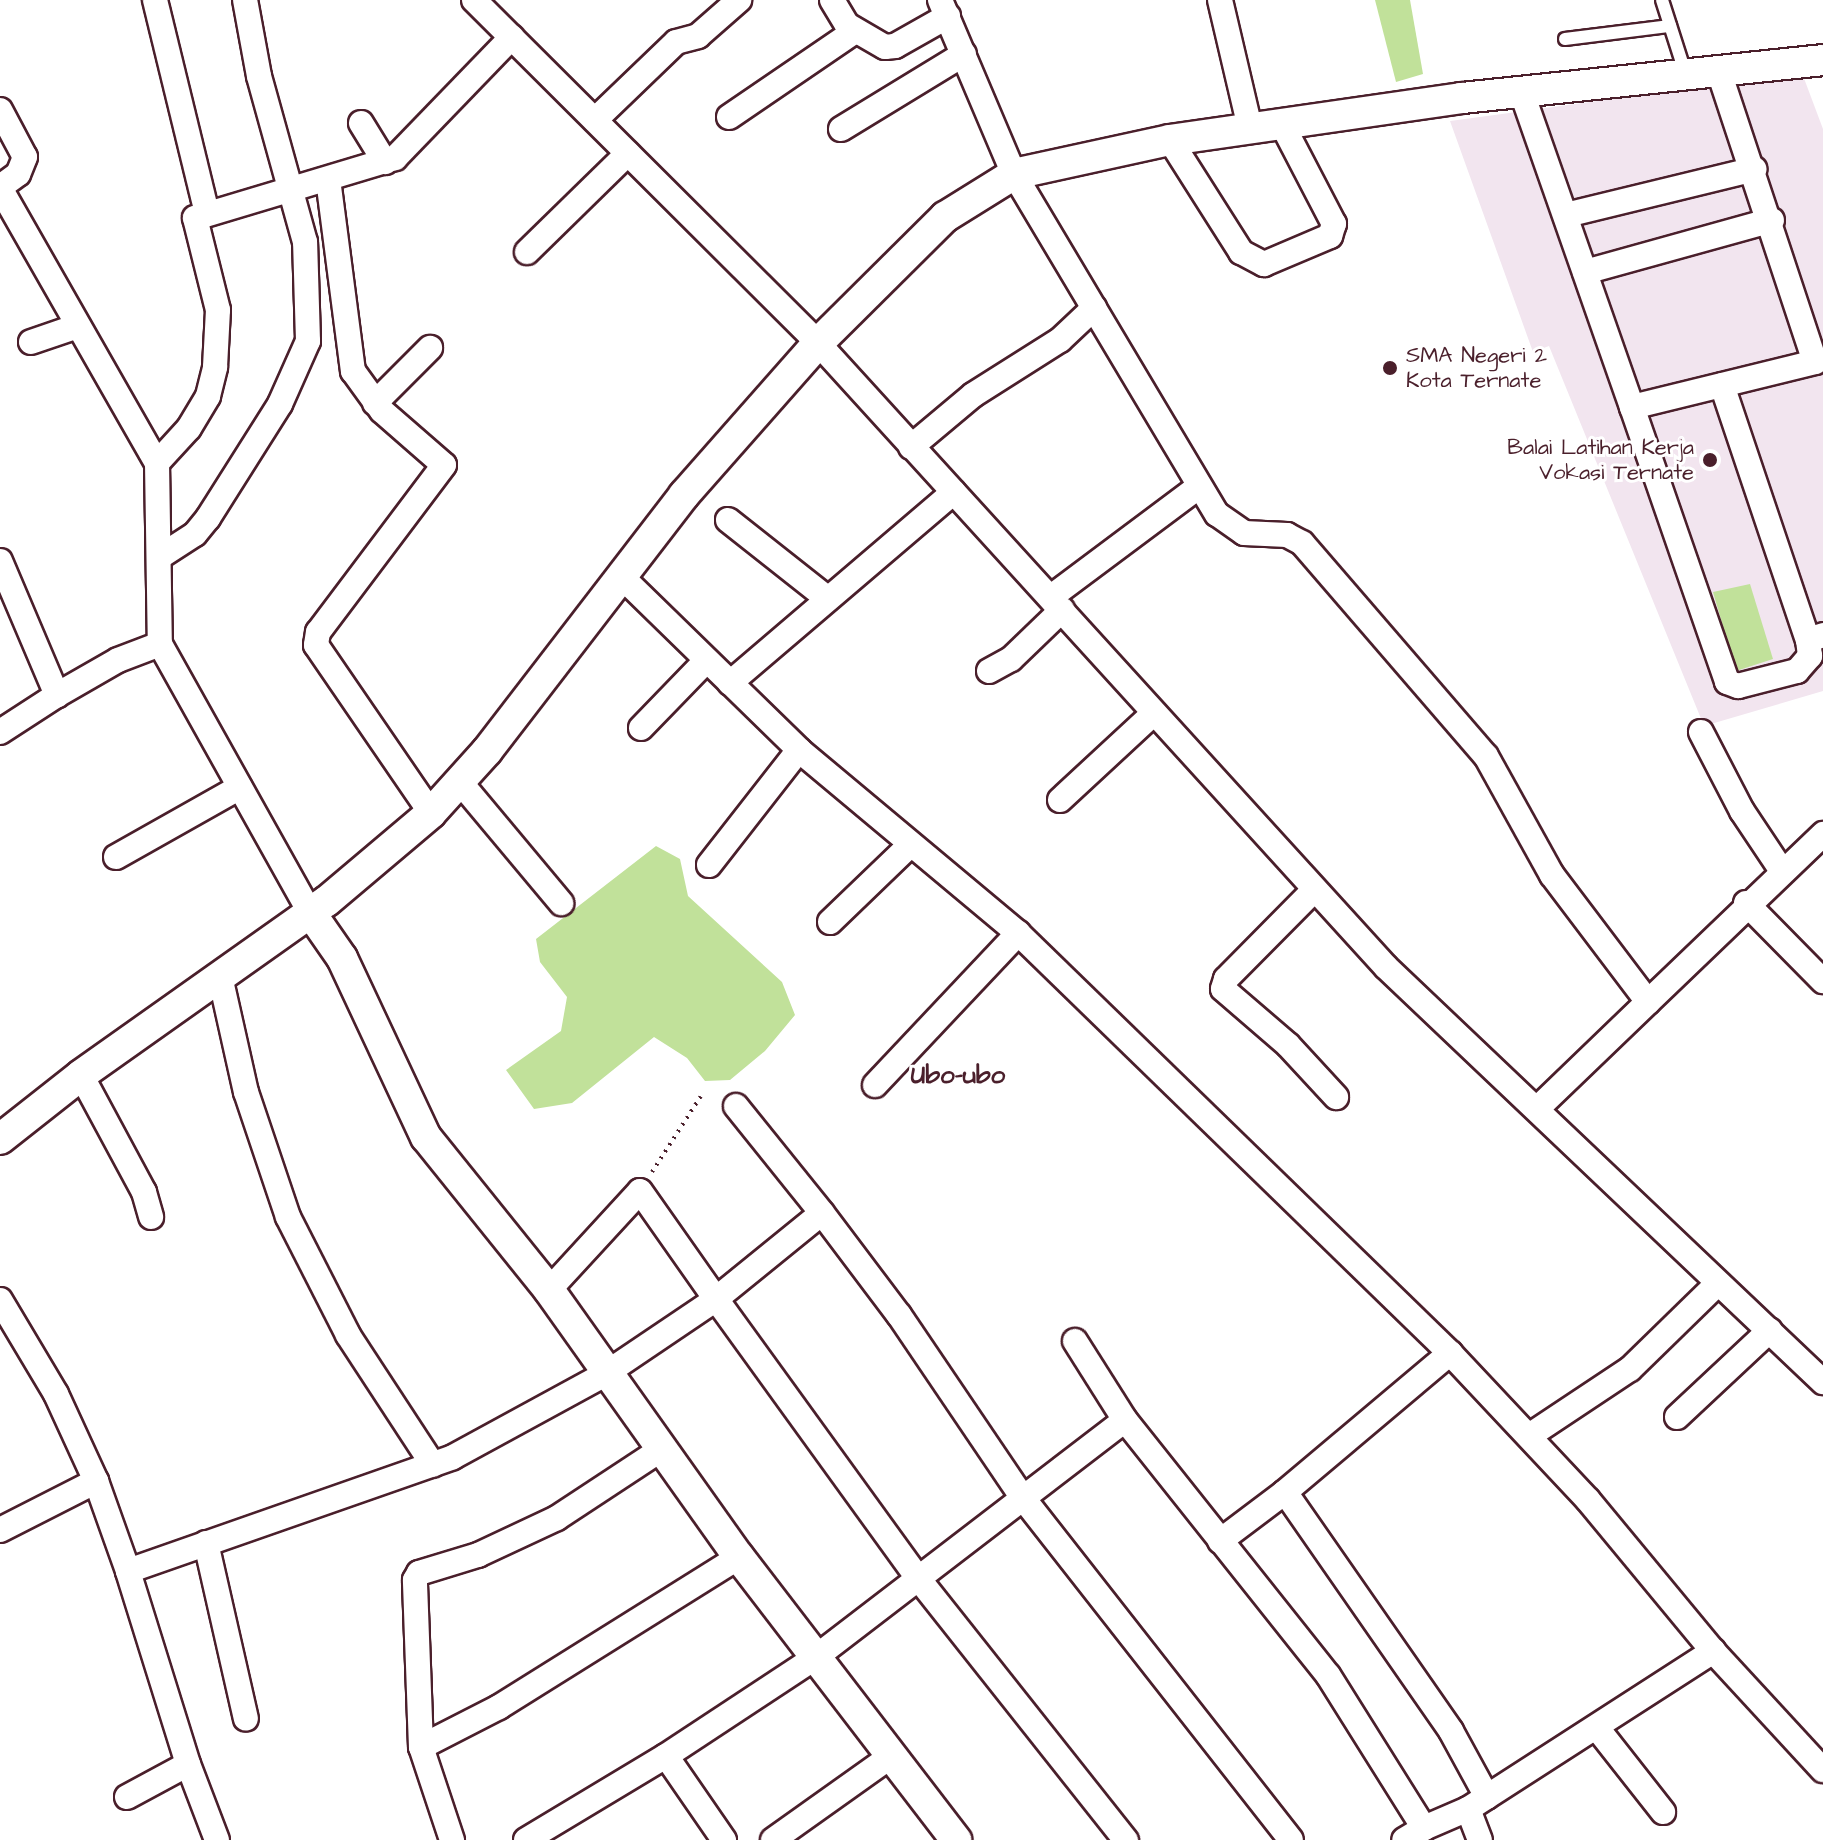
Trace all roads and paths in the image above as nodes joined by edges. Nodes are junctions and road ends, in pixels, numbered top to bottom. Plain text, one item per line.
1 (155, 0) edge
2 (245, 0) edge
3 (474, 0) edge
4 (739, 0) edge
5 (832, 0) edge
6 (1220, 0) edge
7 (1662, 0) edge
8 (944, 8) edge
9 (1670, 26) junction
10 (855, 31) junction
11 (512, 37) junction
12 (1565, 39) dead end
13 (964, 54) junction
14 (1823, 60) edge
15 (1719, 72) junction
16 (1686, 75) junction
17 (1522, 93) junction
18 (0, 110) edge
19 (729, 117) dead end
20 (595, 120) junction
21 (361, 123) dead end
22 (1282, 124) junction
23 (1250, 128) junction
24 (841, 129) dead end
25 (1170, 140) junction
26 (628, 153) junction
27 (385, 162) junction
28 (1754, 169) junction
29 (1014, 174) junction
30 (325, 180) junction
31 (0, 187) edge
32 (293, 187) junction
33 (207, 214) junction
34 (1566, 215) junction
35 (1772, 220) junction
36 (527, 252) dead end
37 (1585, 272) junction
38 (1094, 308) junction
39 (75, 327) junction
40 (31, 342) dead end
41 (818, 343) junction
42 (430, 348) dead end
43 (1819, 373) edge
44 (1722, 385) junction
45 (375, 403) junction
46 (1632, 407) junction
47 (911, 447) junction
48 (157, 463) junction
49 (1198, 487) junction
50 (954, 492) junction
51 (728, 520) dead end
52 (161, 556) junction
53 (0, 561) edge
54 (622, 577) junction
55 (828, 599) junction
56 (1056, 603) junction
57 (1815, 638) edge
58 (160, 644) junction
59 (706, 661) junction
60 (989, 671) dead end
61 (730, 683) junction
62 (57, 695) junction
63 (1154, 713) junction
64 (641, 728) dead end
65 (0, 732) edge
66 (1701, 732) dead end
67 (799, 750) junction
68 (460, 782) junction
69 (240, 787) junction
70 (1060, 800) dead end
71 (431, 813) junction
72 (1823, 834) edge
73 (911, 844) junction
74 (116, 857) dead end
75 (709, 865) dead end
76 (1782, 871) junction
77 (1314, 890) junction
78 (561, 903) dead end
79 (1746, 903) junction
80 (310, 912) junction
81 (830, 922) dead end
82 (1018, 933) junction
83 (220, 976) junction
84 (1823, 981) edge
85 (1648, 1002) junction
86 (73, 1081) junction
87 (875, 1085) dead end
88 (701, 1096) dead end
89 (1336, 1097) dead end
90 (736, 1106) dead end
91 (1538, 1108) junction
92 (0, 1139) edge
93 (640, 1191) junction
94 (822, 1213) junction
95 (151, 1217) dead end
96 (1717, 1284) junction
97 (549, 1290) junction
98 (716, 1299) junction
99 (0, 1300) edge
100 (1770, 1330) junction
101 (1075, 1341) dead end
102 (1450, 1353) junction
103 (605, 1374) junction
104 (1823, 1382) edge
105 (1677, 1417) dead end
106 (1125, 1420) junction
107 (1529, 1436) junction
108 (660, 1450) junction
109 (433, 1465) junction
110 (96, 1481) junction
111 (1285, 1492) junction
112 (1023, 1498) junction
113 (0, 1530) edge
114 (1220, 1541) junction
115 (206, 1543) junction
116 (739, 1557) junction
117 (128, 1571) junction
118 (918, 1578) junction
119 (1713, 1651) junction
120 (816, 1657) junction
121 (246, 1719) dead end
122 (1597, 1728) junction
123 (421, 1747) junction
124 (666, 1756) junction
125 (891, 1756) junction
126 (188, 1764) junction
127 (1823, 1770) edge
128 (127, 1797) dead end
129 (1477, 1803) junction
130 (1663, 1812) dead end
131 (1414, 1834) edge
132 (217, 1840) edge
133 (452, 1840) edge
134 (526, 1840) edge
135 (724, 1840) edge
136 (773, 1840) edge
137 (956, 1840) edge
138 (1126, 1840) edge
139 (1291, 1840) edge
140 (1480, 1840) edge

1 - 33 street
2 - 32 street
3 - 11 street
4 - 20 street
5 - 10 street
6 - 23 street
7 - 9 lane
8 - 10 street
8 - 13 street
9 - 12 lane
9 - 16 lane
10 - 19 street
11 - 20 street
11 - 27 street
13 - 24 street
13 - 29 street
14 - 15 street
15 - 16 street
15 - 28 street
16 - 17 street
17 - 22 street
17 - 34 street
18 - 31 street
20 - 26 street
21 - 27 street
22 - 23 street
22 - 25 street
23 - 25 street
25 - 29 street
26 - 36 street
26 - 41 street
27 - 30 street
28 - 34 street
28 - 35 street
29 - 38 street
29 - 41 street
30 - 32 street
30 - 45 street
31 - 39 street
32 - 33 street
32 - 52 street
33 - 48 street
34 - 37 street
35 - 37 street
35 - 43 street
37 - 46 street
38 - 47 street
38 - 49 street
39 - 40 street
39 - 48 street
41 - 47 street
41 - 54 street
42 - 45 street
43 - 44 street
44 - 46 street
44 - 57 street
45 - 71 street
46 - 57 street
47 - 50 street
48 - 52 street
49 - 56 street
49 - 85 street
50 - 55 street
50 - 56 street
51 - 55 street
52 - 58 street
53 - 62 street
54 - 59 street
54 - 68 street
55 - 61 street
56 - 60 street
56 - 63 street
58 - 62 street
58 - 69 street
59 - 61 street
59 - 64 street
61 - 67 street
62 - 65 street
63 - 70 street
63 - 77 street
66 - 76 street
67 - 73 street
67 - 75 street
68 - 71 street
68 - 78 street
69 - 74 street
69 - 80 street
71 - 80 street
72 - 76 street
73 - 81 street
73 - 82 street
76 - 79 street
77 - 89 street
77 - 91 street
79 - 84 street
79 - 85 street
80 - 83 street
80 - 97 street
82 - 87 street
82 - 102 street
83 - 86 street
83 - 109 street
85 - 91 street
86 - 92 street
86 - 95 street
88 - 93 path
90 - 94 street
91 - 96 street
93 - 97 street
93 - 98 street
94 - 98 street
94 - 112 street
96 - 100 street
96 - 107 street
97 - 103 street
98 - 103 street
98 - 118 street
99 - 110 street
100 - 104 street
100 - 105 street
101 - 106 street
102 - 107 street
102 - 111 street
103 - 108 street
103 - 109 street
106 - 112 street
106 - 114 street
107 - 119 street
108 - 116 street
108 - 123 street
109 - 115 street
110 - 113 street
110 - 117 street
111 - 114 street
111 - 129 street
112 - 118 street
112 - 139 street
114 - 131 street
115 - 117 street
115 - 121 street
116 - 120 street
116 - 123 street
117 - 126 street
118 - 120 street
118 - 138 street
119 - 122 street
119 - 127 street
120 - 124 street
120 - 125 street
122 - 129 street
122 - 130 street
123 - 133 street
124 - 134 street
124 - 135 street
125 - 136 street
125 - 137 street
126 - 128 street
126 - 132 street
129 - 131 street
129 - 140 street

